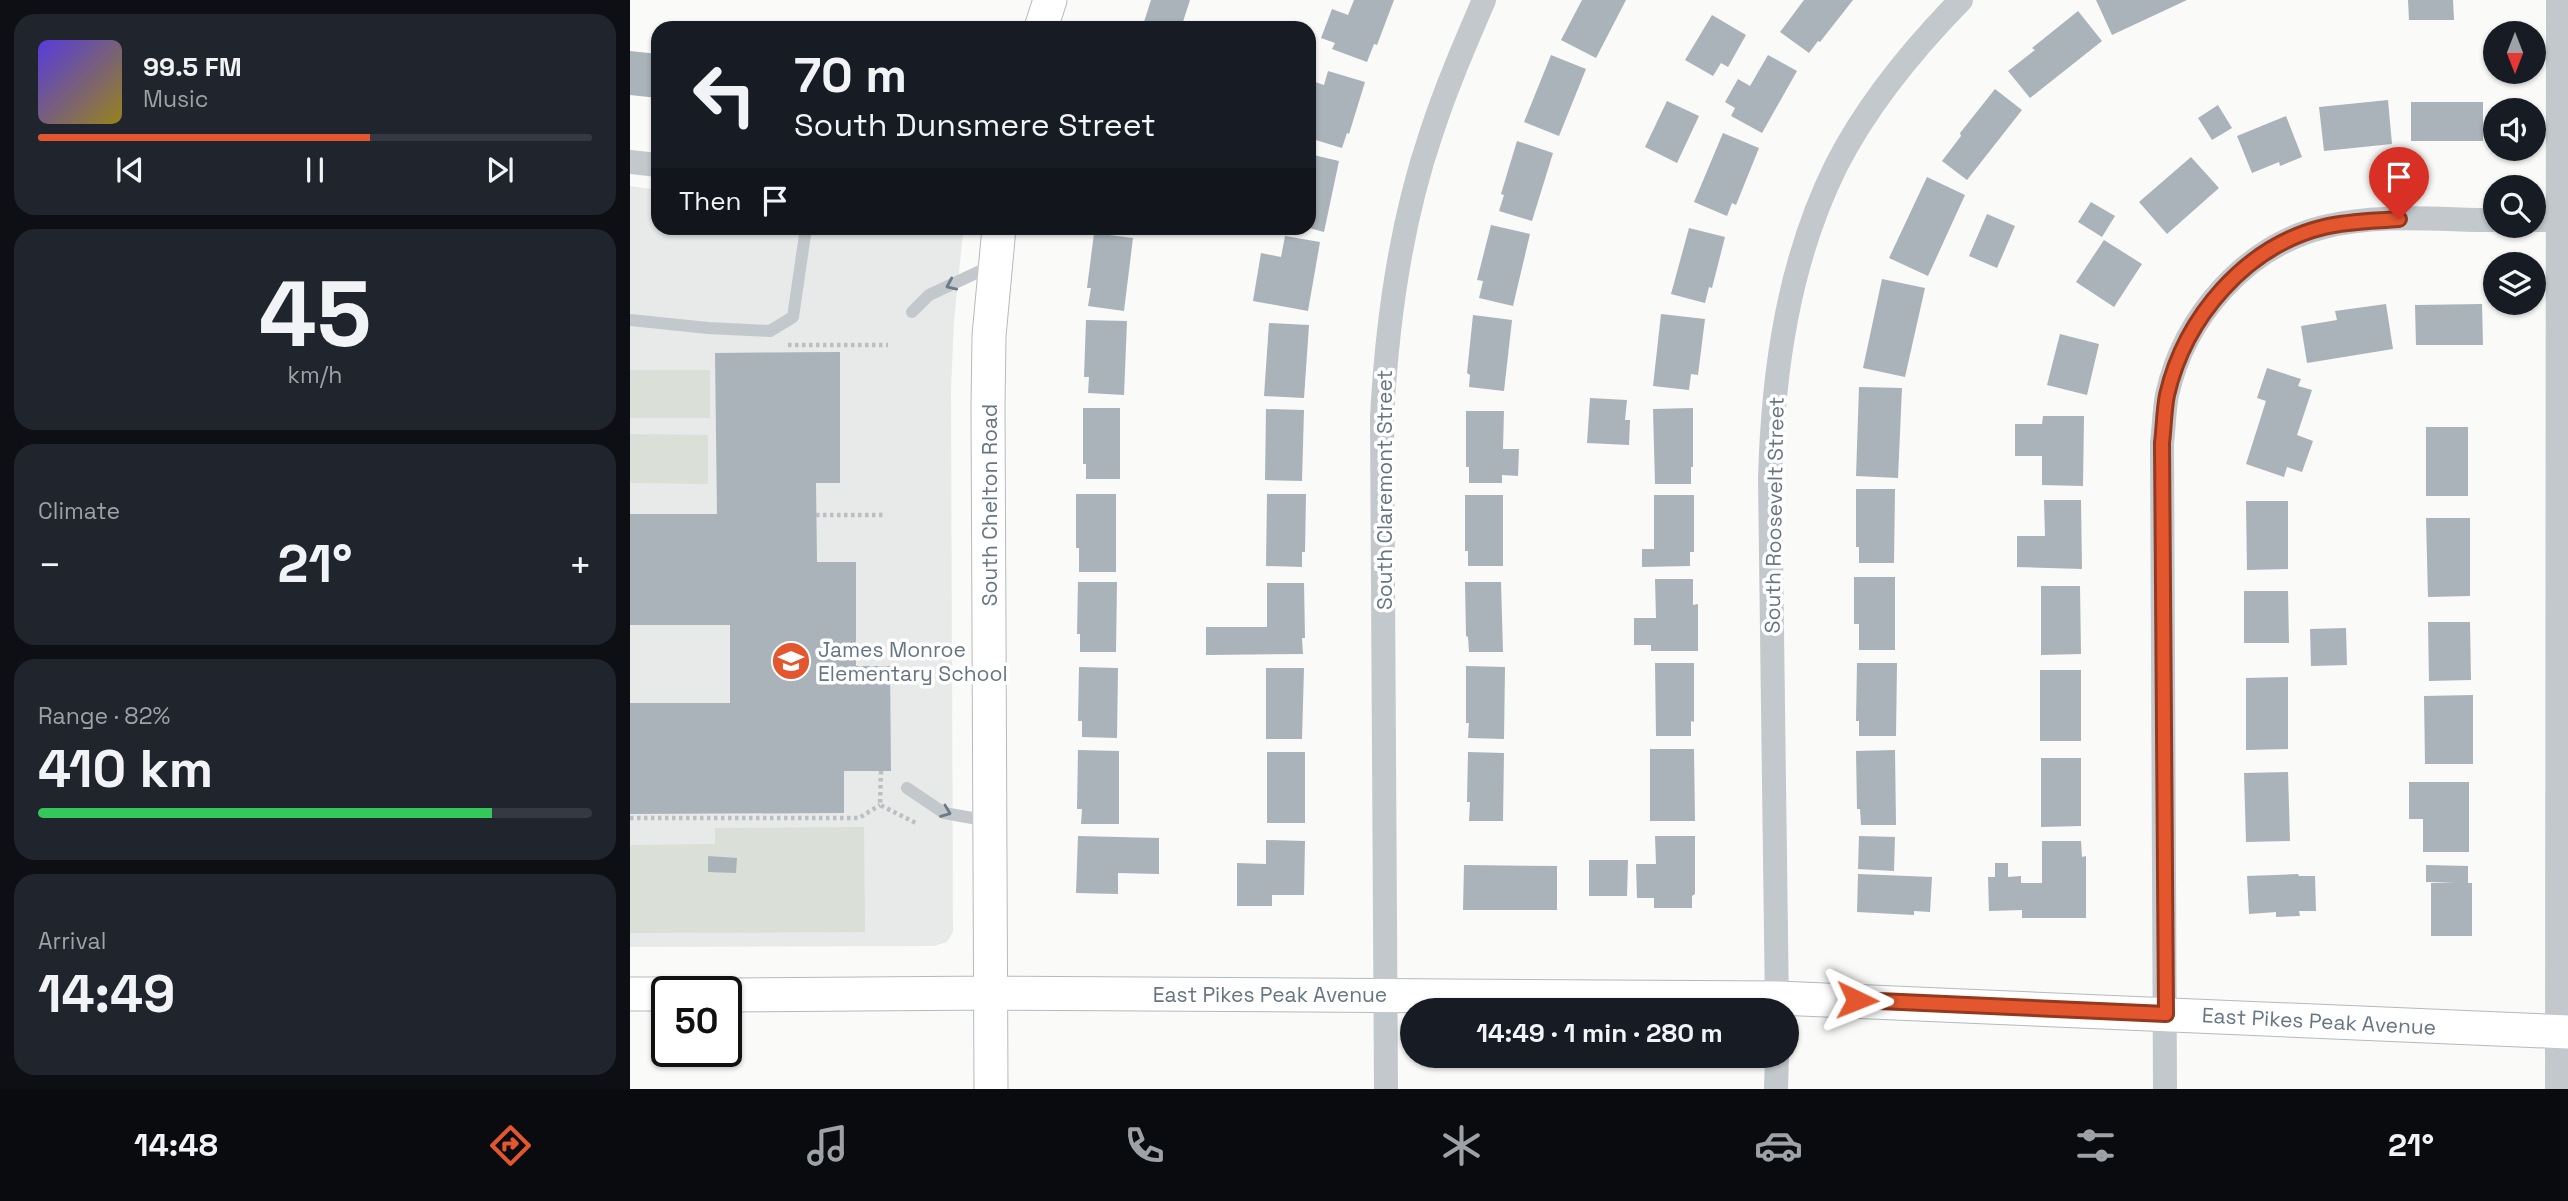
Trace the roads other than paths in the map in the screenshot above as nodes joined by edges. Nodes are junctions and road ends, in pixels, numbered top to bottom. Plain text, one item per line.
1 (1050, 0) edge
2 (1484, 0) edge
3 (1961, 0) edge
4 (2558, 0) edge
5 (1043, 21) edge
6 (630, 162) edge
7 (651, 165) edge
8 (2483, 220) edge
9 (2563, 220) edge
10 (805, 235) edge
11 (998, 235) edge
12 (994, 265) junction
13 (912, 312) dead end
14 (630, 320) edge
15 (906, 788) dead end
16 (991, 822) junction
17 (992, 993) junction
18 (630, 995) edge
19 (651, 995) edge
20 (742, 995) edge
21 (1386, 995) junction
22 (1516, 998) edge
23 (1777, 998) edge
24 (1799, 1005) edge
25 (2166, 1014) junction
26 (2563, 1032) edge
27 (1777, 1068) edge
28 (991, 1089) edge
29 (1386, 1089) edge
30 (1776, 1089) edge
31 (2165, 1089) edge
32 (2557, 1089) edge

1 - 5 main road
2 - 21 street, South Claremont Street
3 - 23 street, South Roosevelt Street
4 - 9 street
6 - 7 street
8 - 25 street
9 - 26 street
10 - 14 lane
11 - 12 main road, South Chelton Road
12 -> 13 lane
12 - 16 main road, South Chelton Road
15 -> 16 lane
16 - 17 main road, South Chelton Road
17 - 20 main road, East Pikes Peak Avenue
17 - 21 main road, East Pikes Peak Avenue
17 - 28 main road, South Chelton Road
18 - 19 main road
21 - 22 main road, East Pikes Peak Avenue
21 - 29 street, South Claremont Street
24 - 25 main road, East Pikes Peak Avenue
25 - 26 main road, East Pikes Peak Avenue
25 - 31 street
26 - 32 street
27 - 30 street

